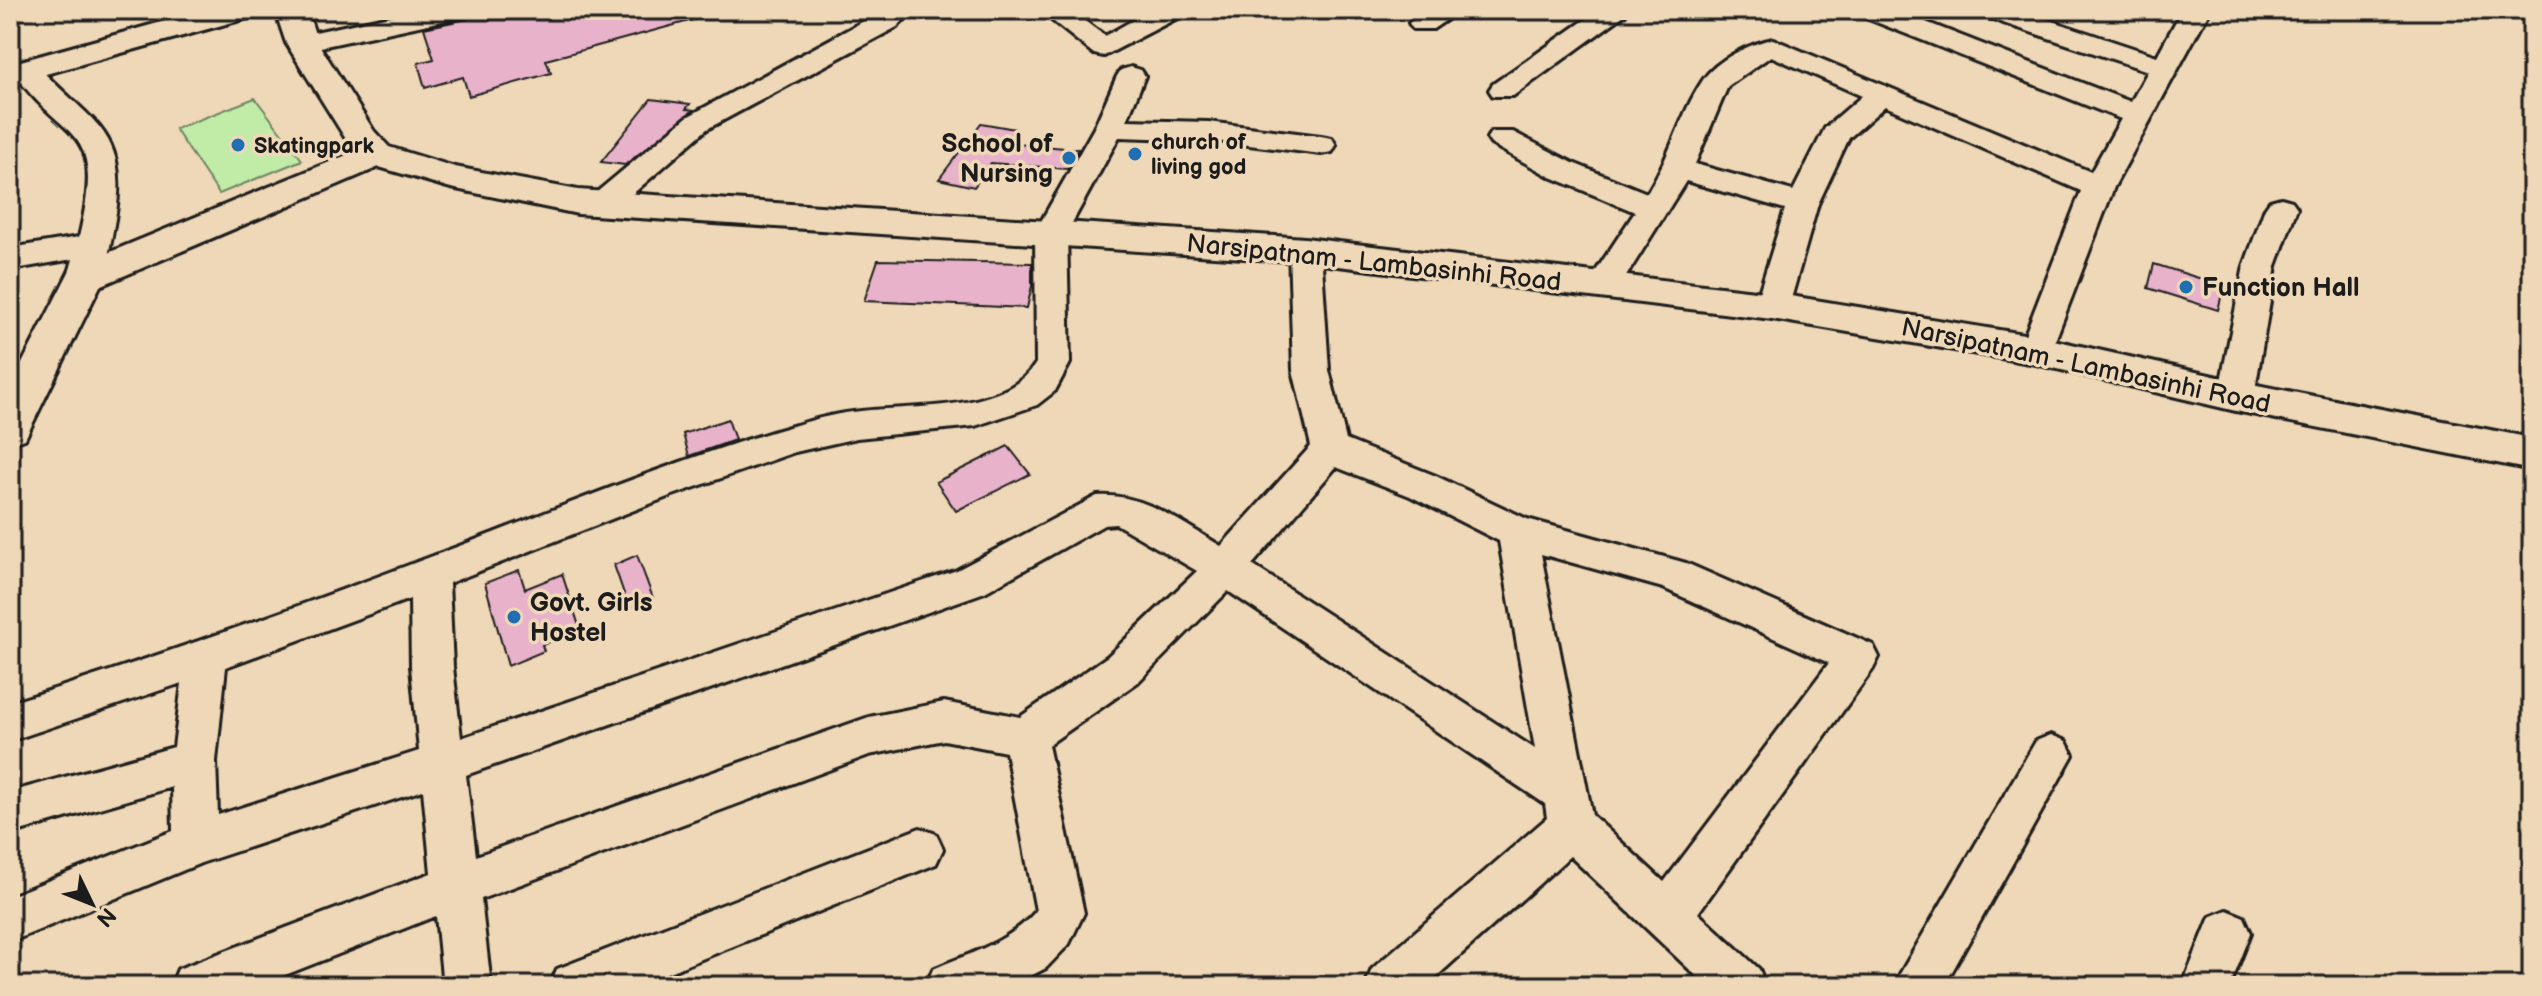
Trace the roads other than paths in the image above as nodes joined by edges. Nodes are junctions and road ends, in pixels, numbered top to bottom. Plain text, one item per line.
1 (240, 10) edge
2 (456, 10) edge
3 (900, 10) edge
4 (1053, 10) edge
5 (1171, 10) edge
6 (1617, 10) edge
7 (1871, 10) edge
8 (1992, 10) edge
9 (2196, 10) edge
10 (2047, 18) edge
11 (297, 27) edge
12 (2163, 67) junction
13 (18, 72) edge
14 (1131, 76) dead end
15 (1503, 90) dead end
16 (1881, 94) junction
17 (2135, 114) junction
18 (1109, 128) junction
19 (1502, 138) dead end
20 (1321, 145) dead end
21 (377, 155) junction
22 (1678, 169) junction
23 (2098, 187) junction
24 (602, 204) junction
25 (1802, 204) junction
26 (1654, 208) junction
27 (2281, 208) dead end
28 (1051, 232) junction
29 (1305, 250) junction
30 (10, 259) edge
31 (90, 261) junction
32 (1603, 286) junction
33 (1772, 306) junction
34 (2036, 350) junction
35 (2236, 396) junction
36 (10, 428) edge
37 (1330, 449) junction
38 (2532, 454) edge
39 (1517, 532) junction
40 (1225, 568) junction
41 (429, 574) junction
42 (206, 657) junction
43 (10, 722) edge
44 (1025, 737) junction
45 (2051, 755) dead end
46 (194, 761) junction
47 (442, 764) junction
48 (1568, 810) junction
49 (10, 813) edge
50 (196, 843) junction
51 (920, 849) dead end
52 (458, 885) junction
53 (1667, 916) junction
54 (10, 919) edge
55 (2227, 933) dead end
56 (1391, 985) edge
57 (195, 986) edge
58 (467, 986) edge
59 (574, 986) edge
60 (950, 986) edge
61 (1742, 986) edge
62 (1917, 986) edge
63 (2206, 986) edge

1 - 13 main road
2 - 11 street
3 - 24 street
4 - 5 street
6 - 15 street
7 - 17 street
8 - 10 street
9 - 12 street
10 - 12 street
11 - 21 main road
12 - 17 street
13 - 31 street
14 - 18 street
16 - 22 street
16 - 23 street
16 - 25 street
17 - 23 street
18 - 20 street
18 - 28 street
19 - 26 street
21 - 24 main road, Narsipatnam - Lambasinhi Road
21 - 31 main road
22 - 25 street
22 - 26 street
23 - 34 street
24 - 28 main road, Narsipatnam - Lambasinhi Road
25 - 33 street
26 - 32 street
27 - 35 street
28 - 29 main road, Narsipatnam - Lambasinhi Road
28 - 41 street
29 - 32 main road, Narsipatnam - Lambasinhi Road
29 - 37 street
30 - 31 street
31 - 36 main road
32 - 33 main road, Narsipatnam - Lambasinhi Road
33 - 34 main road, Narsipatnam - Lambasinhi Road
34 - 35 main road, Narsipatnam - Lambasinhi Road
35 - 38 main road, Narsipatnam - Lambasinhi Road
37 - 39 street
37 - 40 street
39 - 48 street
39 - 53 street
40 - 44 street
40 - 47 street
40 - 48 street
41 - 42 street
41 - 47 street
42 - 43 street
42 - 46 street
44 - 52 street
44 - 60 street
45 - 62 street
46 - 49 street
46 - 50 street
47 - 50 street
47 - 52 street
48 - 53 street
48 - 56 street
50 - 54 street
51 - 59 street
52 - 57 street
52 - 58 street
53 - 61 street
55 - 63 street

